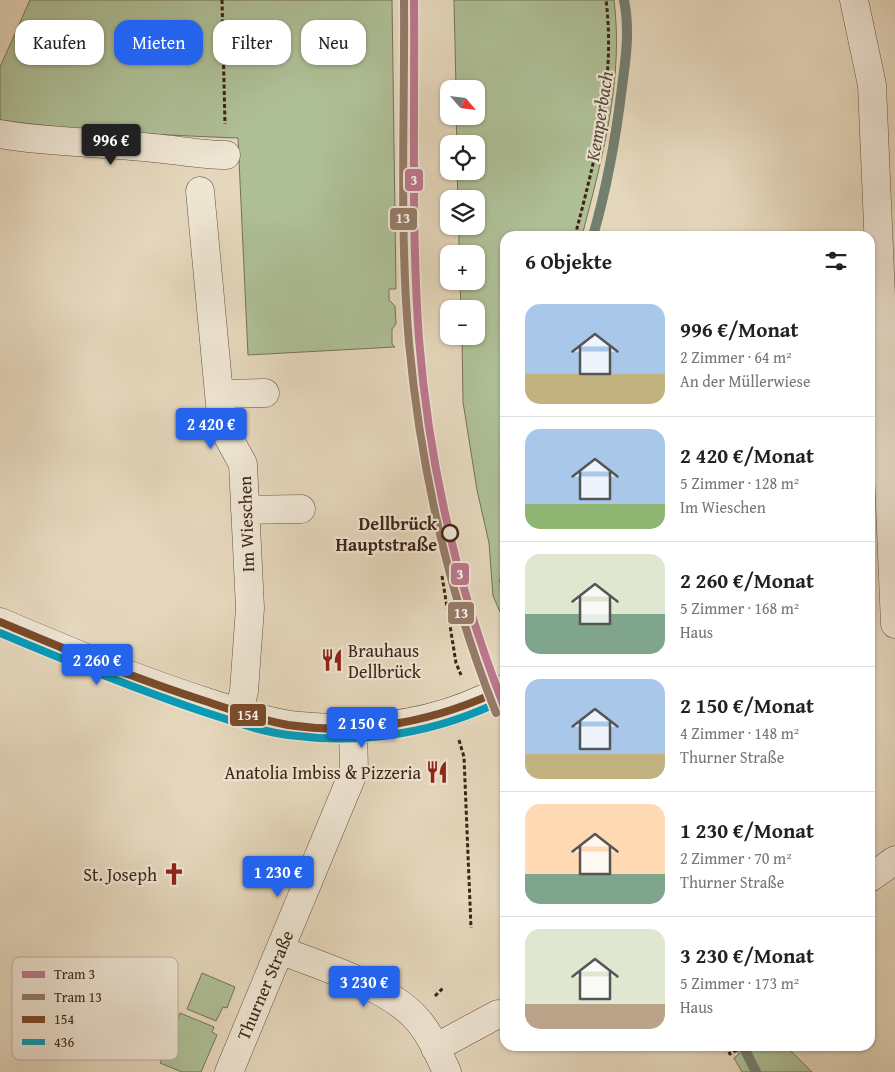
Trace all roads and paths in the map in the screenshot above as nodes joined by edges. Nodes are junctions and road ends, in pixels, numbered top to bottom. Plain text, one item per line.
1 (222, 0) edge
2 (606, 0) edge
3 (854, 0) edge
4 (0, 134) edge
5 (226, 155) joint
6 (200, 191) dead end
7 (576, 231) edge
8 (265, 393) dead end
9 (219, 394) junction
10 (300, 509) dead end
11 (245, 510) junction
12 (885, 539) edge
13 (442, 576) dead end
14 (0, 622) edge
15 (895, 624) edge
16 (456, 663) dead end
17 (500, 691) edge
18 (239, 712) junction
19 (450, 713) junction
20 (354, 729) junction
21 (895, 860) edge
22 (875, 874) edge
23 (471, 928) dead end
24 (280, 950) junction
25 (498, 1014) dead end
26 (441, 1060) edge
27 (229, 1072) edge

1 - 5 path
2 - 7 path
3 - 12 street
4 - 5 street
6 - 9 street, Im Wieschen
8 - 9 street
9 - 11 street, Im Wieschen
10 - 11 street
11 - 18 street, Im Wieschen
12 - 15 street
13 - 16 path
14 - 18 street
17 - 19 street
18 - 20 street
19 - 20 street
19 - 23 path
20 - 24 street, Thurner Straße
21 - 22 street
24 - 26 street
24 - 27 street, Thurner Straße
25 - 26 street

